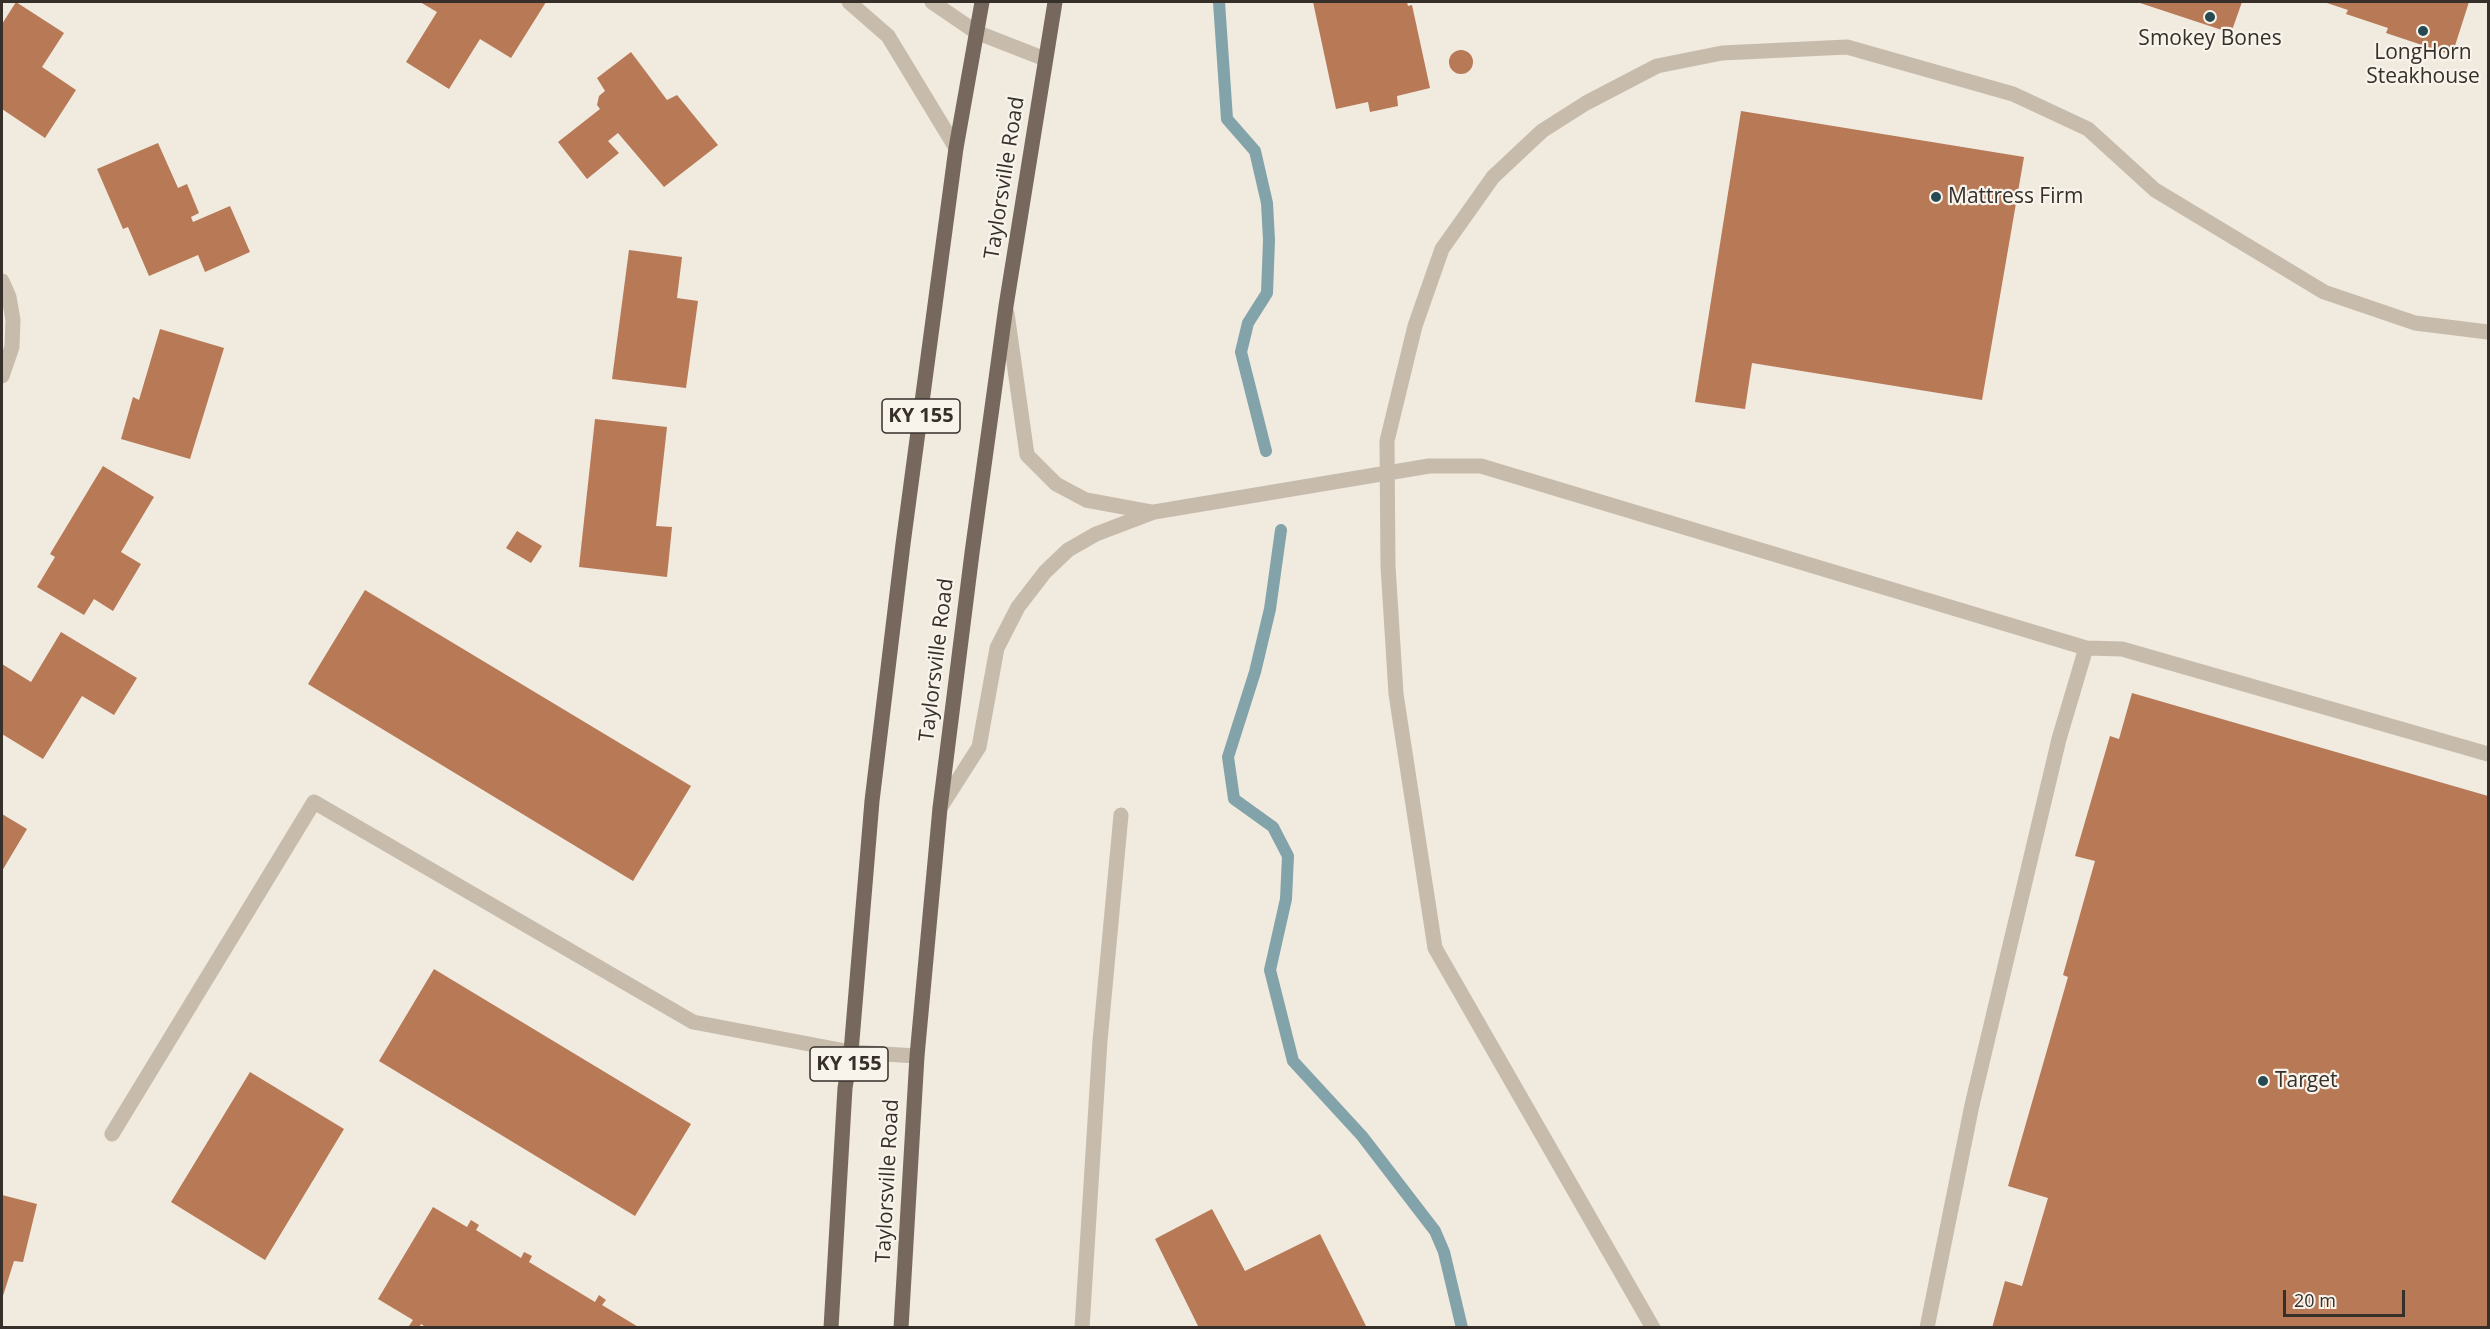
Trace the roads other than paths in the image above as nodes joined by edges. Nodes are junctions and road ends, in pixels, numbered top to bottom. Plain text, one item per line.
1 (849, 2) edge
2 (932, 2) edge
3 (982, 2) edge
4 (1055, 2) edge
5 (976, 32) junction
6 (1045, 59) junction
7 (956, 147) junction
8 (2, 281) edge
9 (1006, 306) junction
10 (2488, 332) edge
11 (2, 376) edge
12 (1388, 472) junction
13 (1154, 512) junction
14 (2086, 648) junction
15 (2488, 754) edge
16 (940, 808) junction
17 (1121, 816) dead end
18 (851, 1052) junction
19 (917, 1056) junction
20 (112, 1134) dead end
21 (831, 1328) edge
22 (901, 1328) edge
23 (1082, 1328) edge
24 (1653, 1328) edge
25 (1927, 1328) edge

1 - 7 street
2 - 5 street
3 - 5 main road, KY 155
4 - 6 main road, Taylorsville Road / KY 155
5 - 6 street
5 - 7 main road, KY 155
6 - 9 main road, Taylorsville Road / KY 155
7 - 18 main road, KY 155
8 - 11 street
9 - 13 street
9 - 16 main road, Taylorsville Road / KY 155
10 - 12 street
12 - 13 street
12 - 14 street
12 - 24 street
13 - 16 street
14 - 15 street
14 - 25 street
16 - 19 main road, Taylorsville Road / KY 155
17 - 23 street
18 - 19 street
18 - 20 street
18 - 21 main road, KY 155
19 - 22 main road, Taylorsville Road / KY 155

